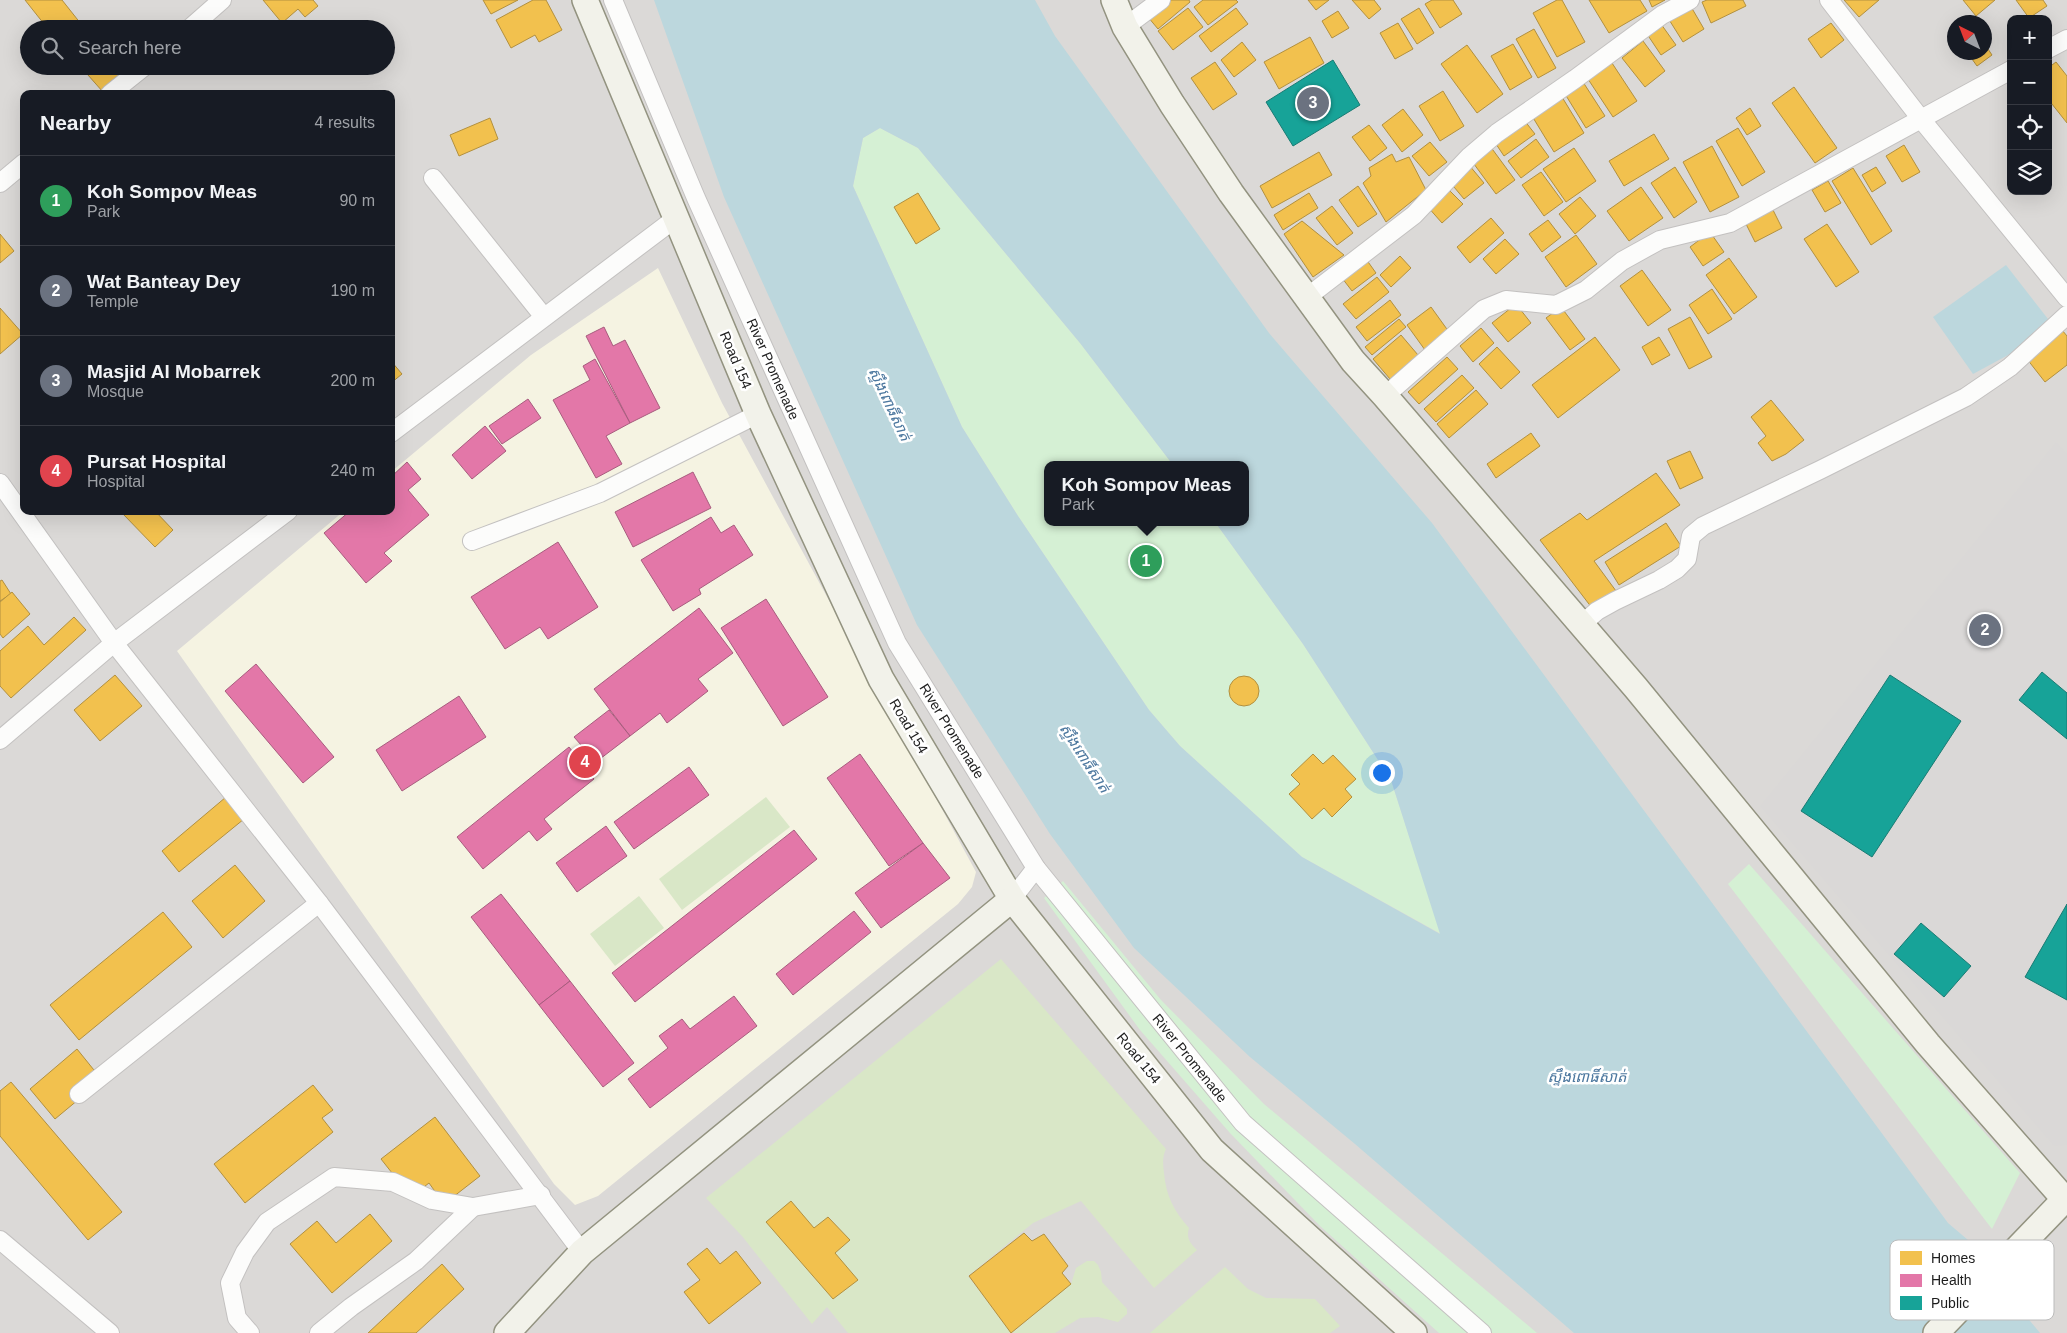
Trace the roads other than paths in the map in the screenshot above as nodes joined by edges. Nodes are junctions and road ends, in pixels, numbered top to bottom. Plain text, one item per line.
1 (222, 0) edge
2 (585, 0) edge
3 (613, 0) edge
4 (1114, 0) edge
5 (1161, 0) edge
6 (1690, 0) edge
7 (1829, 0) edge
8 (199, 20) edge
9 (1125, 27) junction
10 (2067, 39) edge
11 (2052, 47) edge
12 (2007, 72) edge
13 (134, 75) edge
14 (115, 90) edge
15 (1920, 119) junction
16 (20, 166) edge
17 (432, 178) dead end
18 (0, 183) edge
19 (676, 218) junction
20 (1306, 298) junction
21 (2067, 298) edge
22 (2067, 315) edge
23 (544, 317) junction
24 (1385, 396) junction
25 (758, 414) junction
26 (395, 430) edge
27 (0, 483) edge
28 (20, 511) edge
29 (23, 515) edge
30 (283, 515) edge
31 (472, 541) dead end
32 (1581, 625) junction
33 (114, 643) junction
34 (0, 740) edge
35 (1036, 868) junction
36 (1012, 899) junction
37 (319, 903) junction
38 (79, 1094) dead end
39 (541, 1195) junction
40 (2066, 1200) edge
41 (473, 1207) junction
42 (0, 1240) edge
43 (2026, 1240) edge
44 (582, 1252) junction
45 (1948, 1320) edge
46 (110, 1333) edge
47 (250, 1333) edge
48 (319, 1333) edge
49 (507, 1333) edge
50 (1414, 1333) edge
51 (1482, 1333) edge
52 (1936, 1333) edge

1 - 8 street
2 - 19 street, Road 154
3 - 35 street, River Promenade
4 - 9 street
5 - 9 street
6 - 20 street
7 - 15 street
9 - 20 street
10 - 11 street
12 - 15 street
13 - 14 street
15 - 21 street
15 - 24 street
16 - 18 street
17 - 23 street
19 - 23 street
19 - 25 street, Road 154
20 - 24 street
22 - 32 street
23 - 26 street
24 - 32 street
25 - 31 street
25 - 36 street, Road 154
27 - 28 street
29 - 33 street
30 - 33 street
32 - 40 street
33 - 34 street
33 - 37 street
35 - 36 street
35 - 51 street, River Promenade
36 - 44 street
36 - 50 street, Road 154
37 - 38 street
37 - 39 street
39 - 41 street
39 - 44 street
40 - 43 street
41 - 47 street
41 - 48 street
42 - 46 street
44 - 49 street
45 - 52 street

